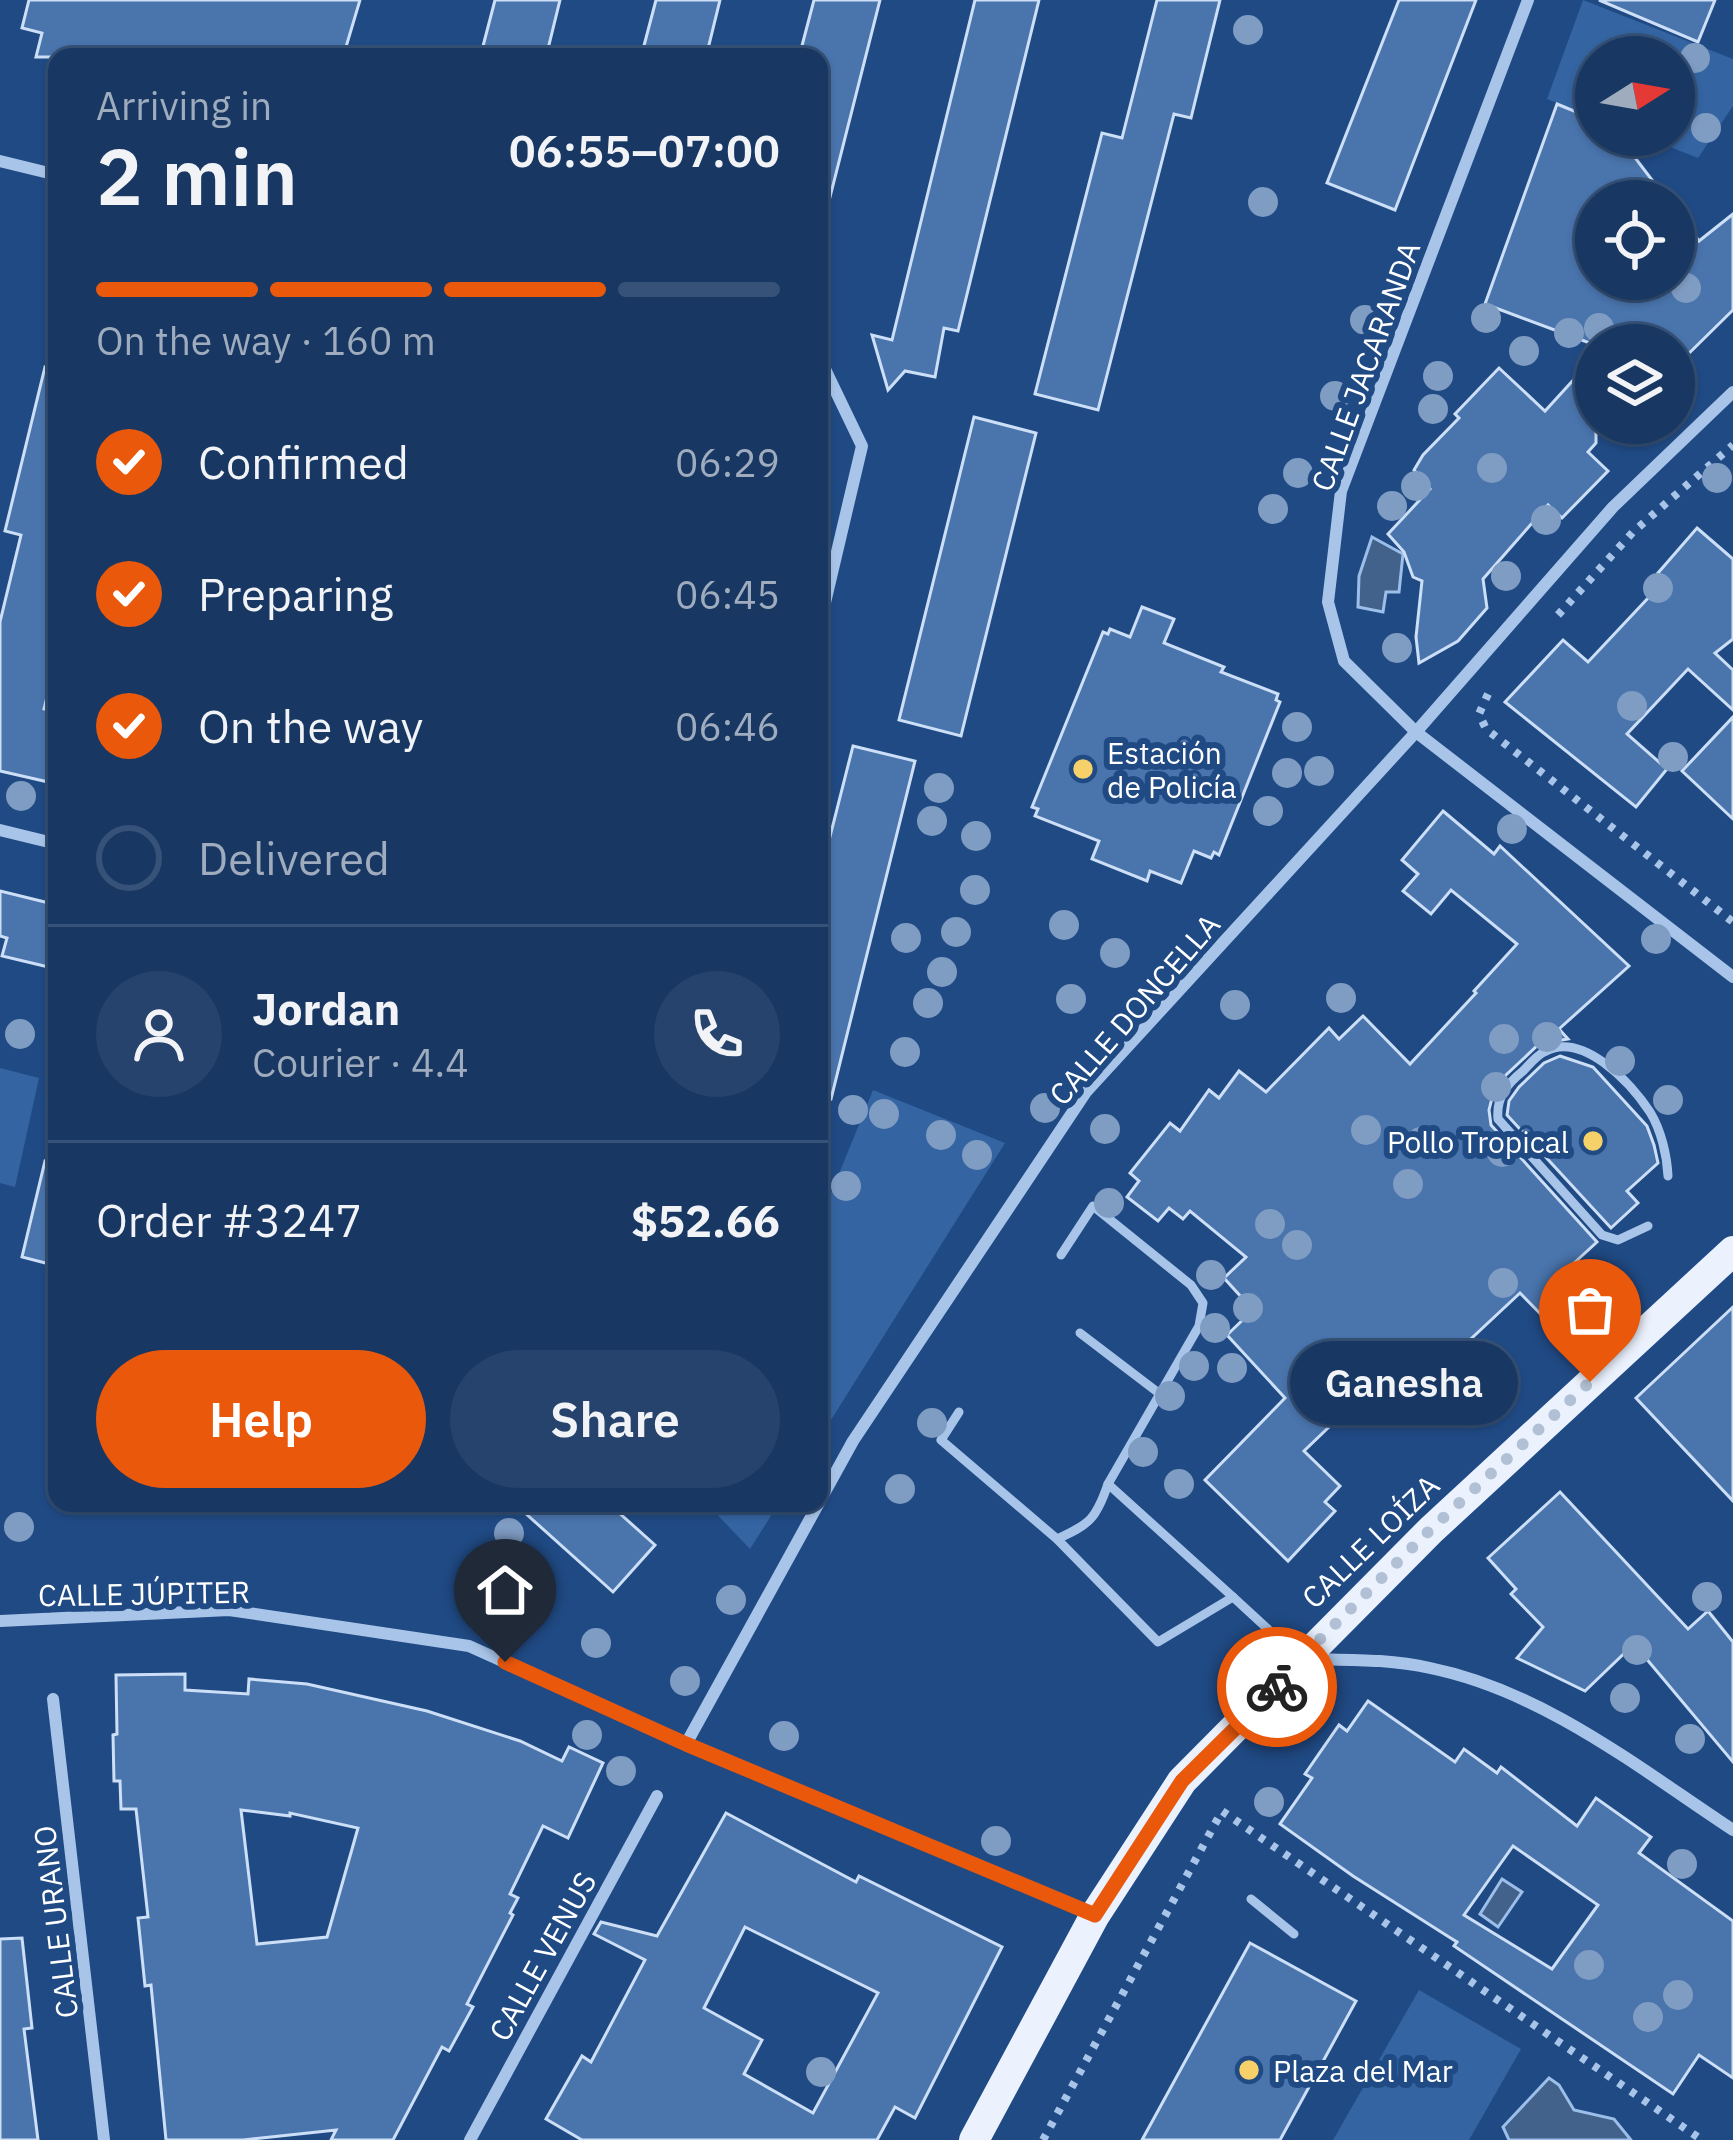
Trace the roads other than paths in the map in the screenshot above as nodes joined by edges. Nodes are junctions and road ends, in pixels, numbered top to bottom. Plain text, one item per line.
1 (1528, 0) edge
2 (0, 161) edge
3 (48, 173) edge
4 (828, 375) edge
5 (1733, 392) edge
6 (828, 590) edge
7 (1416, 733) junction
8 (0, 830) edge
9 (48, 842) edge
10 (1733, 977) edge
11 (1668, 1176) dead end
12 (1648, 1226) dead end
13 (1733, 1251) edge
14 (1061, 1255) dead end
15 (1080, 1333) dead end
16 (1160, 1394) junction
17 (958, 1412) dead end
18 (1108, 1484) junction
19 (828, 1488) edge
20 (815, 1512) edge
21 (1057, 1539) junction
22 (1233, 1598) junction
23 (0, 1622) edge
24 (1300, 1659) junction
25 (53, 1699) dead end
26 (686, 1744) junction
27 (657, 1796) dead end
28 (1733, 1830) edge
29 (1251, 1899) dead end
30 (1095, 1915) junction
31 (1294, 1934) dead end
32 (104, 2140) edge
33 (470, 2140) edge
34 (974, 2140) edge

1 - 7 street, CALLE JACARANDA
2 - 3 street
4 - 6 street
5 - 7 street, CALLE DONCELLA
7 - 10 street, CALLE JACARANDA
7 - 19 street, CALLE DONCELLA
8 - 9 street
11 - 12 lane
13 - 24 main road, CALLE LOÍZA
14 - 16 lane
15 - 16 lane
16 - 18 lane
17 - 21 lane
18 - 21 lane
18 - 22 lane
20 - 26 street, CALLE DONCELLA
21 - 22 lane
22 - 24 lane
23 - 26 street, CALLE JÚPITER
24 - 28 street
24 - 30 main road, CALLE LOÍZA
25 - 32 street, CALLE URANO
26 - 30 street, CALLE JÚPITER
27 - 33 street, CALLE VENUS
29 - 31 lane
30 - 34 main road, CALLE LOÍZA

